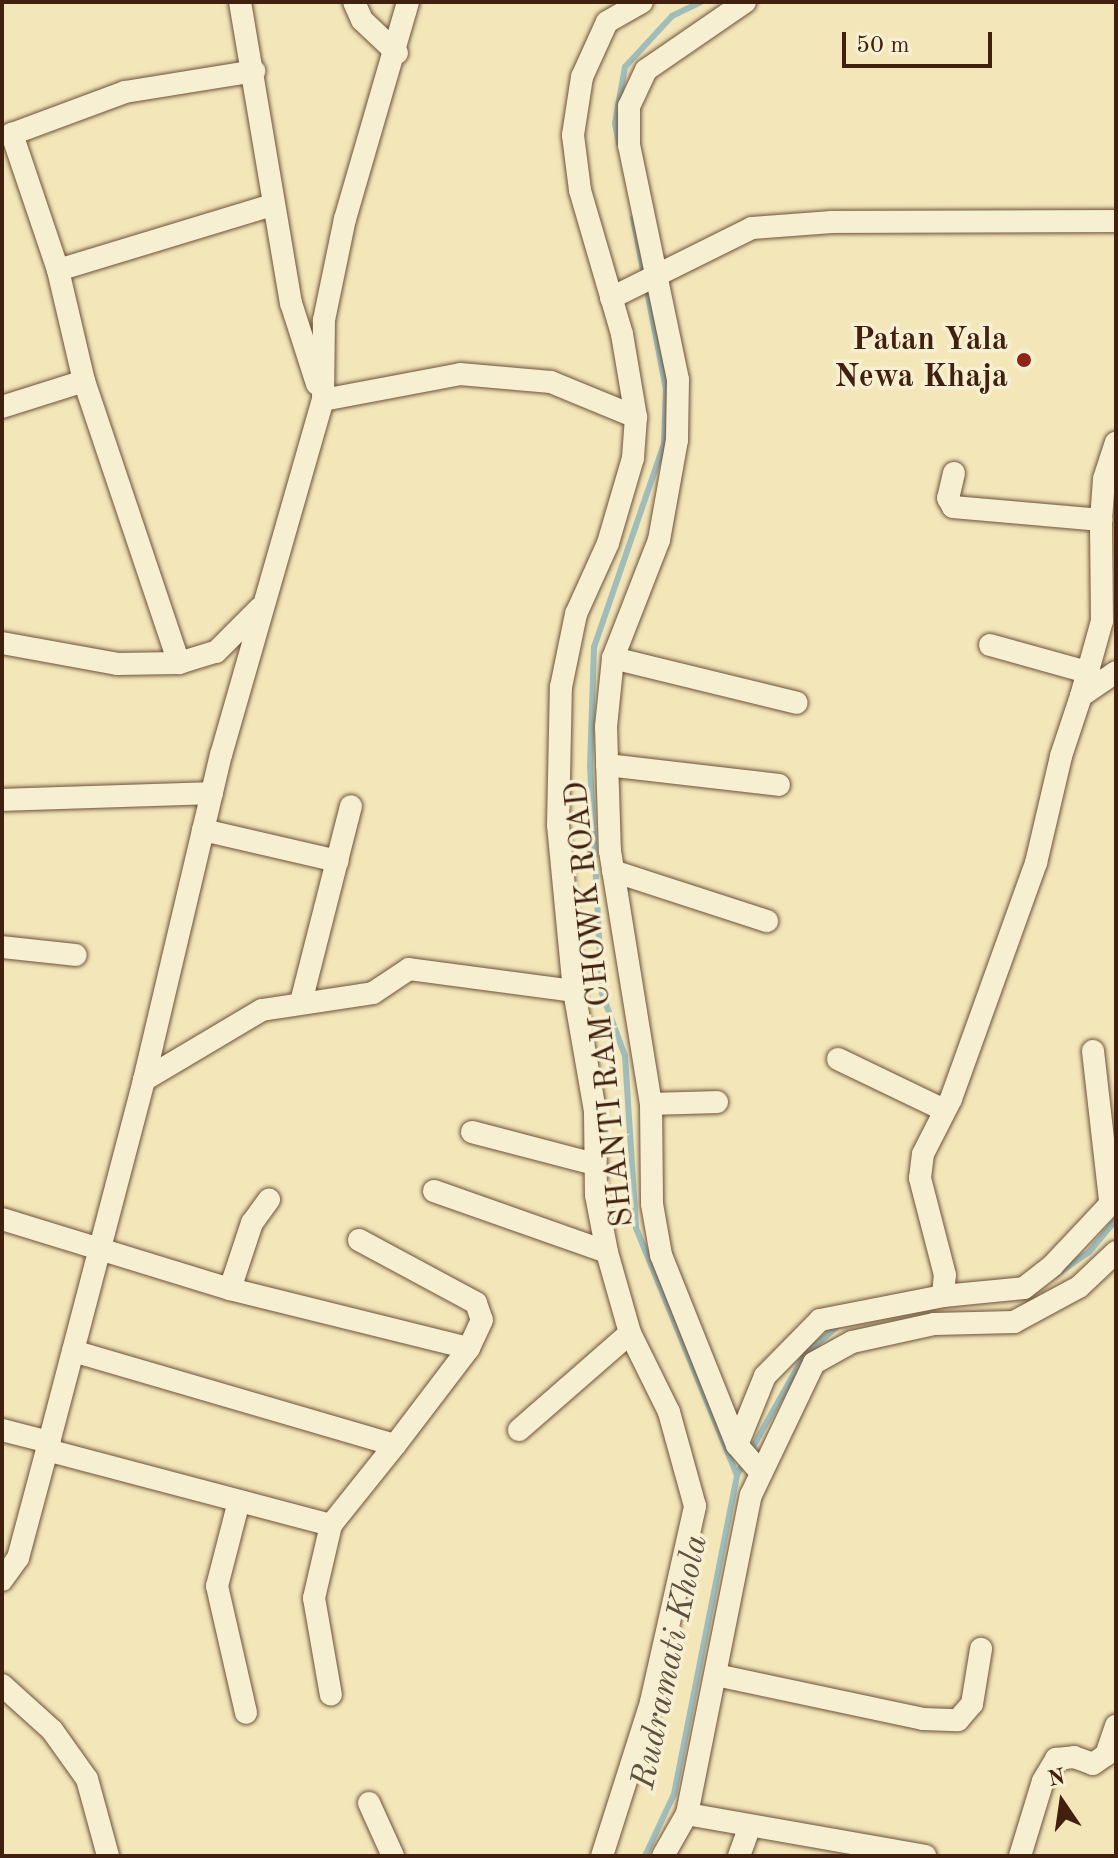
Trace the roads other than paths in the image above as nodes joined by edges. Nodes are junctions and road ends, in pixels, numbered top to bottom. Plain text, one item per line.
1 (240, 2) edge
2 (354, 2) edge
3 (408, 2) edge
4 (642, 2) edge
5 (745, 2) edge
6 (397, 53) junction
7 (254, 71) junction
8 (7, 136) edge
9 (272, 205) junction
10 (1116, 221) edge
11 (58, 270) junction
12 (655, 280) junction
13 (618, 296) junction
14 (84, 381) junction
15 (323, 400) junction
16 (2, 407) edge
17 (636, 417) junction
18 (1116, 443) edge
19 (954, 473) dead end
20 (1101, 520) junction
21 (260, 608) junction
22 (2, 643) edge
23 (990, 645) dead end
24 (613, 658) junction
25 (179, 663) junction
26 (1116, 672) edge
27 (1090, 673) junction
28 (1081, 696) junction
29 (797, 703) dead end
30 (607, 765) junction
31 (779, 785) dead end
32 (212, 793) junction
33 (2, 800) edge
34 (351, 806) dead end
35 (203, 830) junction
36 (337, 861) junction
37 (613, 871) junction
38 (767, 921) dead end
39 (2, 947) edge
40 (76, 955) dead end
41 (574, 991) junction
42 (301, 1002) junction
43 (1093, 1051) dead end
44 (838, 1059) dead end
45 (144, 1080) junction
46 (717, 1102) dead end
47 (651, 1104) junction
48 (944, 1110) junction
49 (472, 1132) dead end
50 (594, 1164) junction
51 (434, 1191) dead end
52 (269, 1200) dead end
53 (1113, 1200) edge
54 (2, 1219) edge
55 (359, 1240) dead end
56 (99, 1252) junction
57 (607, 1252) junction
58 (1116, 1252) edge
59 (230, 1289) junction
60 (943, 1296) junction
61 (630, 1333) junction
62 (469, 1348) junction
63 (73, 1351) junction
64 (2, 1430) edge
65 (519, 1430) dead end
66 (395, 1445) junction
67 (737, 1445) junction
68 (48, 1446) junction
69 (760, 1471) junction
70 (239, 1501) junction
71 (331, 1525) junction
72 (2, 1580) edge
73 (981, 1649) dead end
74 (716, 1675) junction
75 (2, 1685) edge
76 (331, 1695) dead end
77 (246, 1713) dead end
78 (1116, 1726) edge
79 (369, 1803) dead end
80 (687, 1814) junction
81 (749, 1828) junction
82 (910, 1854) edge
83 (108, 1856) edge
84 (393, 1856) edge
85 (602, 1856) edge
86 (663, 1856) edge
87 (739, 1856) edge
88 (1020, 1856) edge

1 - 7 street
2 - 6 street
3 - 6 street
4 - 13 street
5 - 12 street, SHANTI RAM CHOWK ROAD
6 - 15 street
7 - 8 street
7 - 9 street
8 - 11 street
9 - 11 street
9 - 15 street
10 - 12 street
11 - 14 street
12 - 13 street
12 - 24 street, SHANTI RAM CHOWK ROAD
13 - 17 street
14 - 16 street
14 - 25 street
15 - 17 street
15 - 21 street
17 - 41 street
18 - 20 street
19 - 20 street
20 - 27 street
21 - 25 street
21 - 32 street
22 - 25 street
23 - 27 street
24 - 29 street
24 - 30 street, SHANTI RAM CHOWK ROAD
26 - 28 street
27 - 28 street
28 - 48 street
30 - 31 street
30 - 37 street, SHANTI RAM CHOWK ROAD
32 - 33 street
32 - 35 street
34 - 36 street
35 - 36 street
35 - 45 street
36 - 42 street
37 - 38 street
37 - 47 street, SHANTI RAM CHOWK ROAD
39 - 40 street
41 - 42 street
41 - 50 street
42 - 45 street
43 - 53 street
44 - 48 street
45 - 56 street
46 - 47 street
47 - 67 street, SHANTI RAM CHOWK ROAD
48 - 60 street
49 - 50 street
50 - 57 street
51 - 57 street
52 - 59 street
53 - 60 street
54 - 56 street
55 - 62 street
56 - 59 street
56 - 63 street
57 - 61 street
58 - 69 street
59 - 62 street
60 - 67 street
61 - 65 street
61 - 85 street
62 - 66 street
63 - 66 street
63 - 68 street
64 - 68 street
66 - 71 street
67 - 69 street, SHANTI RAM CHOWK ROAD
68 - 70 street
68 - 72 street
69 - 74 street
70 - 71 street
70 - 77 street
71 - 76 street
73 - 74 street
74 - 80 street
75 - 83 street
78 - 88 street
79 - 84 street
80 - 81 street
80 - 86 street
81 - 82 street
81 - 87 street

